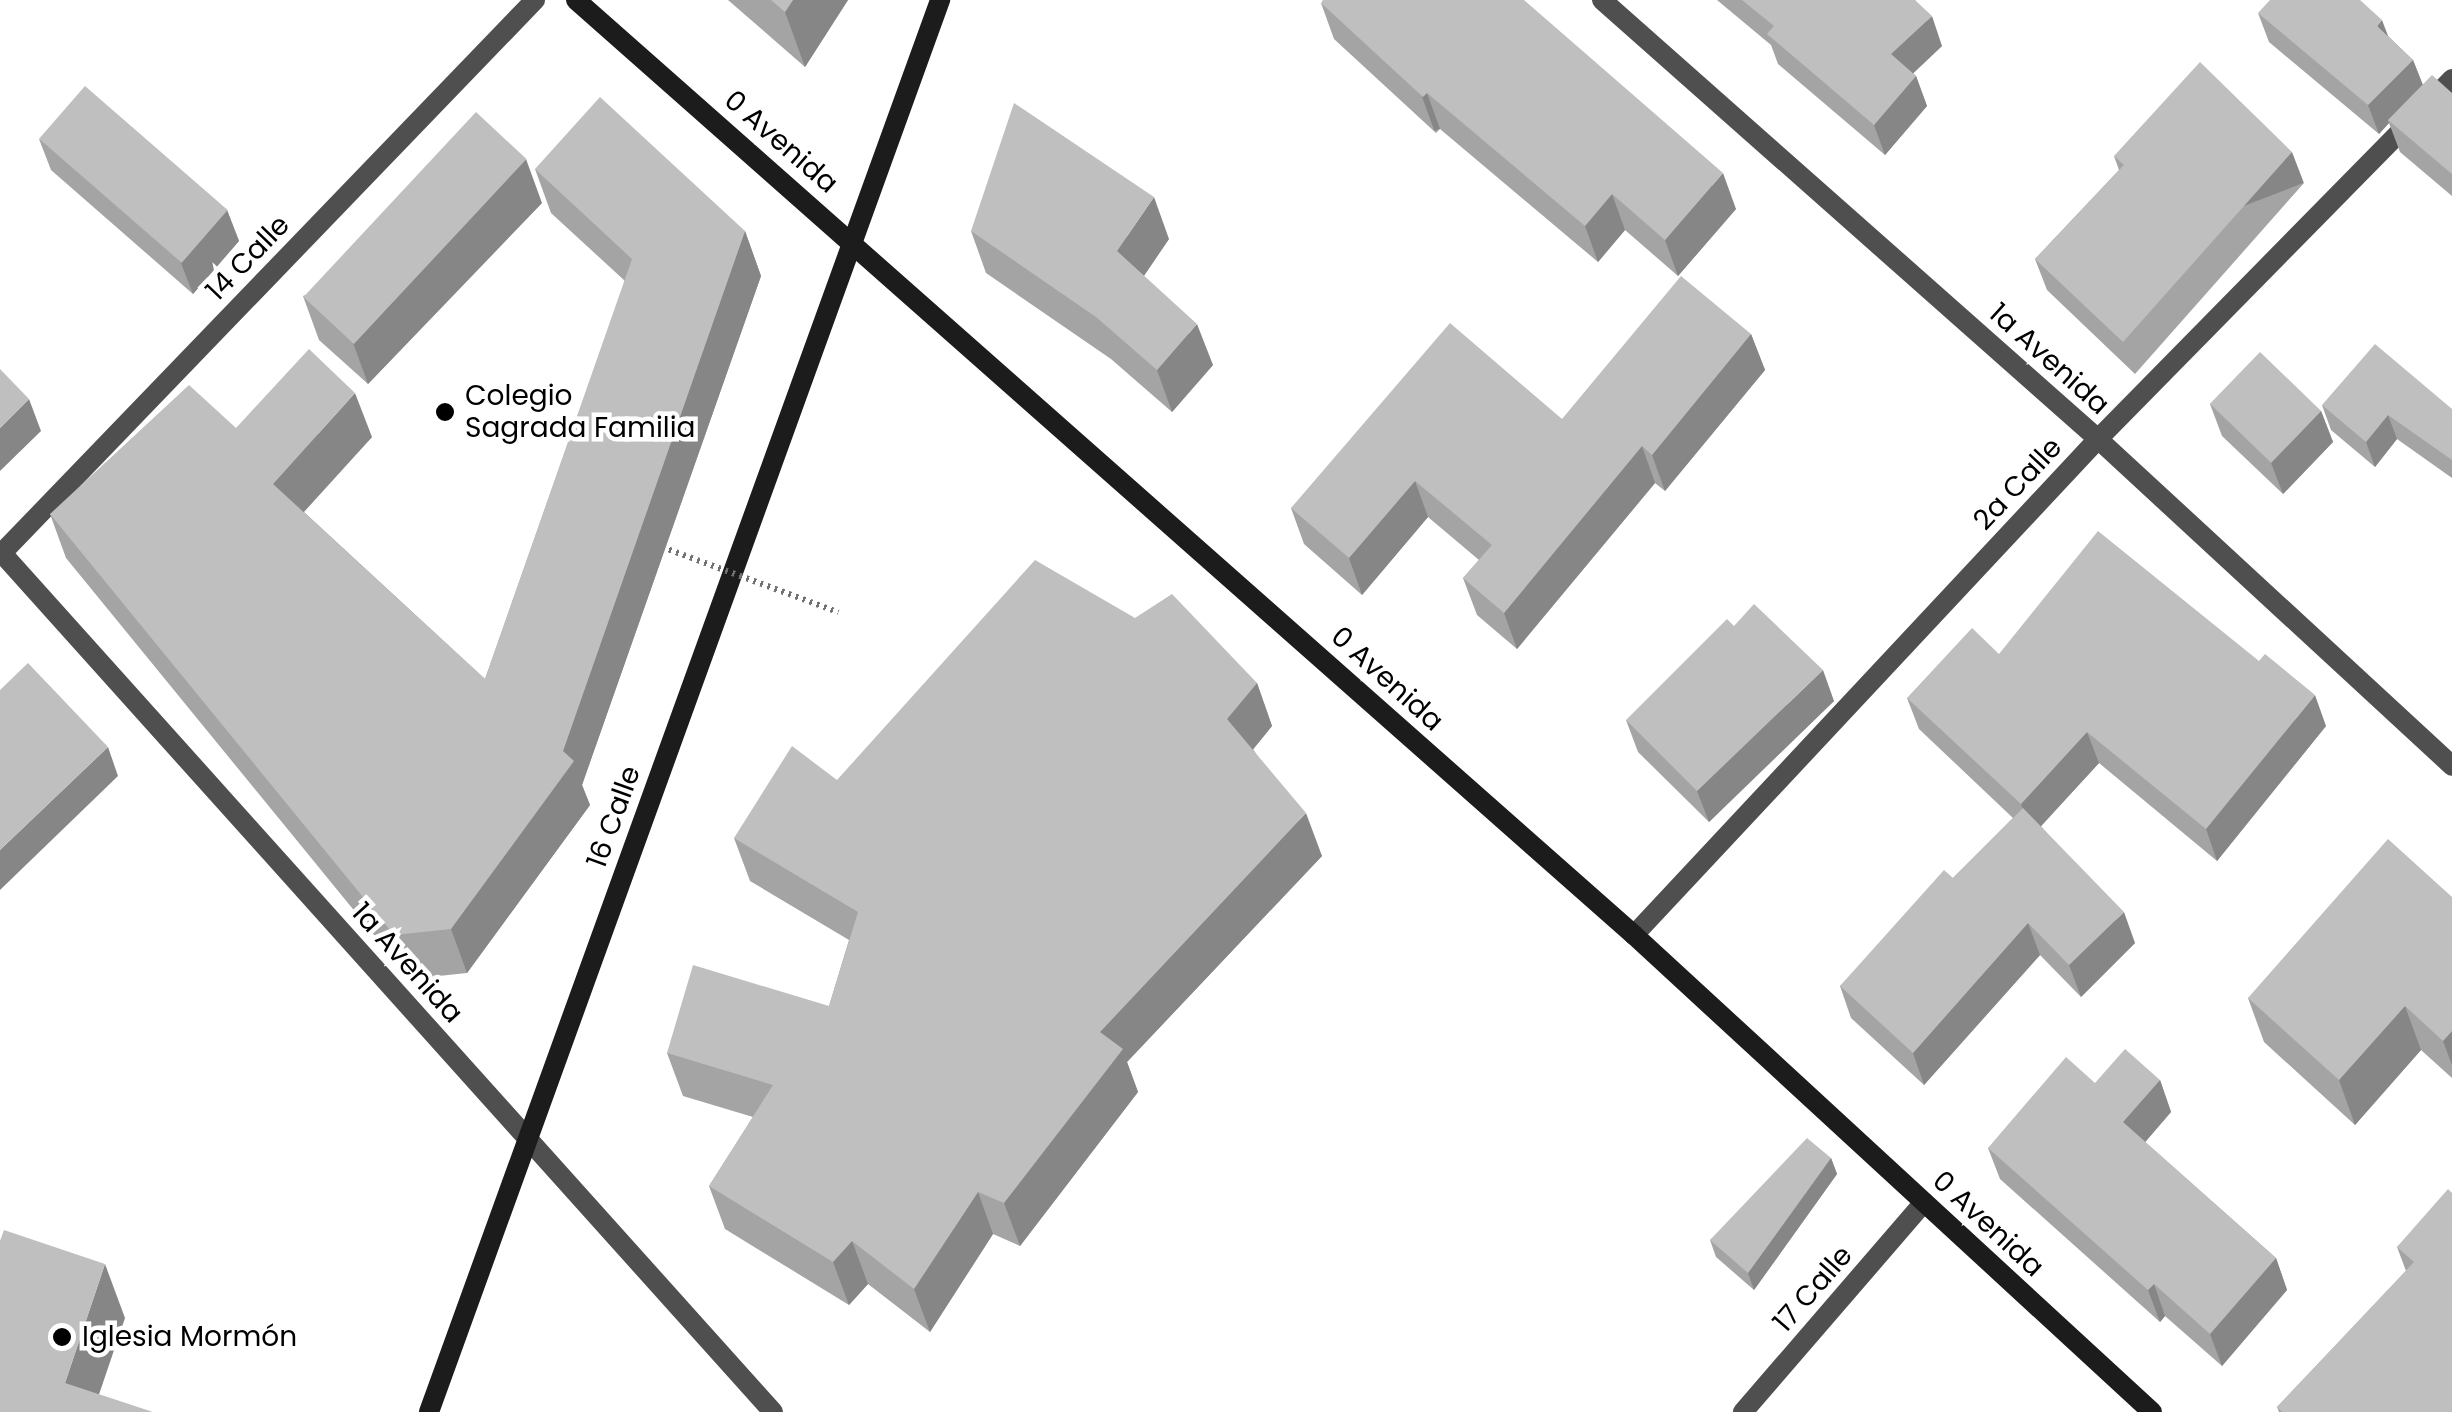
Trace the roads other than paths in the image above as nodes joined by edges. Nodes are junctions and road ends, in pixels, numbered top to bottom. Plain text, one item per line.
1 (535, 0) edge
2 (576, 0) edge
3 (940, 0) edge
4 (1602, 0) edge
5 (2452, 79) edge
6 (852, 240) junction
7 (2098, 439) junction
8 (0, 553) edge
9 (2452, 766) edge
10 (1634, 935) junction
11 (528, 1138) junction
12 (1924, 1202) junction
13 (429, 1412) edge
14 (772, 1412) edge
15 (1743, 1412) edge
16 (2152, 1412) edge

1 - 8 street, 14 Calle
2 - 6 street, 0 Avenida
3 - 6 street, 16 Calle
4 - 7 street, 1a Avenida
5 - 7 street, 2a Calle
6 - 10 street, 0 Avenida
6 - 11 street, 16 Calle
7 - 9 street, 1a Avenida
7 - 10 street, 2a Calle
8 - 11 street, 1a Avenida
10 - 12 street, 0 Avenida
11 - 13 street, 16 Calle
11 - 14 street, 1a Avenida
12 - 15 street, 17 Calle
12 - 16 street, 0 Avenida

